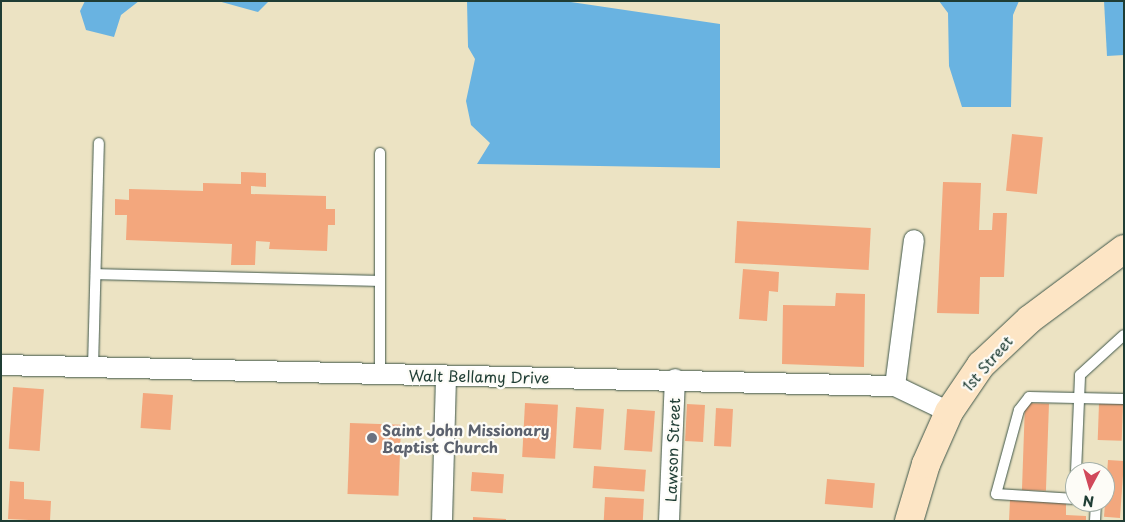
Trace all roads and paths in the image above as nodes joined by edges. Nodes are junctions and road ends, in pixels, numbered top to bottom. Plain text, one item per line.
1 (99, 142) dead end
2 (380, 153) dead end
3 (914, 240) dead end
4 (1124, 249) edge
5 (96, 274) junction
6 (377, 281) junction
7 (1124, 335) edge
8 (1, 365) edge
9 (93, 367) junction
10 (380, 374) junction
11 (446, 376) junction
12 (675, 379) junction
13 (895, 386) junction
14 (1079, 397) junction
15 (1124, 399) edge
16 (950, 412) junction
17 (1076, 462) edge
18 (1065, 498) edge
19 (442, 521) edge
20 (669, 521) edge
21 (908, 521) edge

1 - 5 lane
2 - 6 lane
3 - 13 street
4 - 16 main road, 1st Street
5 - 6 lane
5 - 9 lane
6 - 10 lane
7 - 14 lane
8 - 9 street, Walt Bellamy Drive
9 - 10 street, Walt Bellamy Drive
10 - 11 street, Walt Bellamy Drive
11 - 12 street, Walt Bellamy Drive
11 - 19 street
12 - 13 street, Walt Bellamy Drive
12 - 20 street, Lawson Street
13 - 16 street, Walt Bellamy Drive
14 - 15 lane
14 - 17 lane
14 - 18 lane
16 - 21 main road, 1st Street

